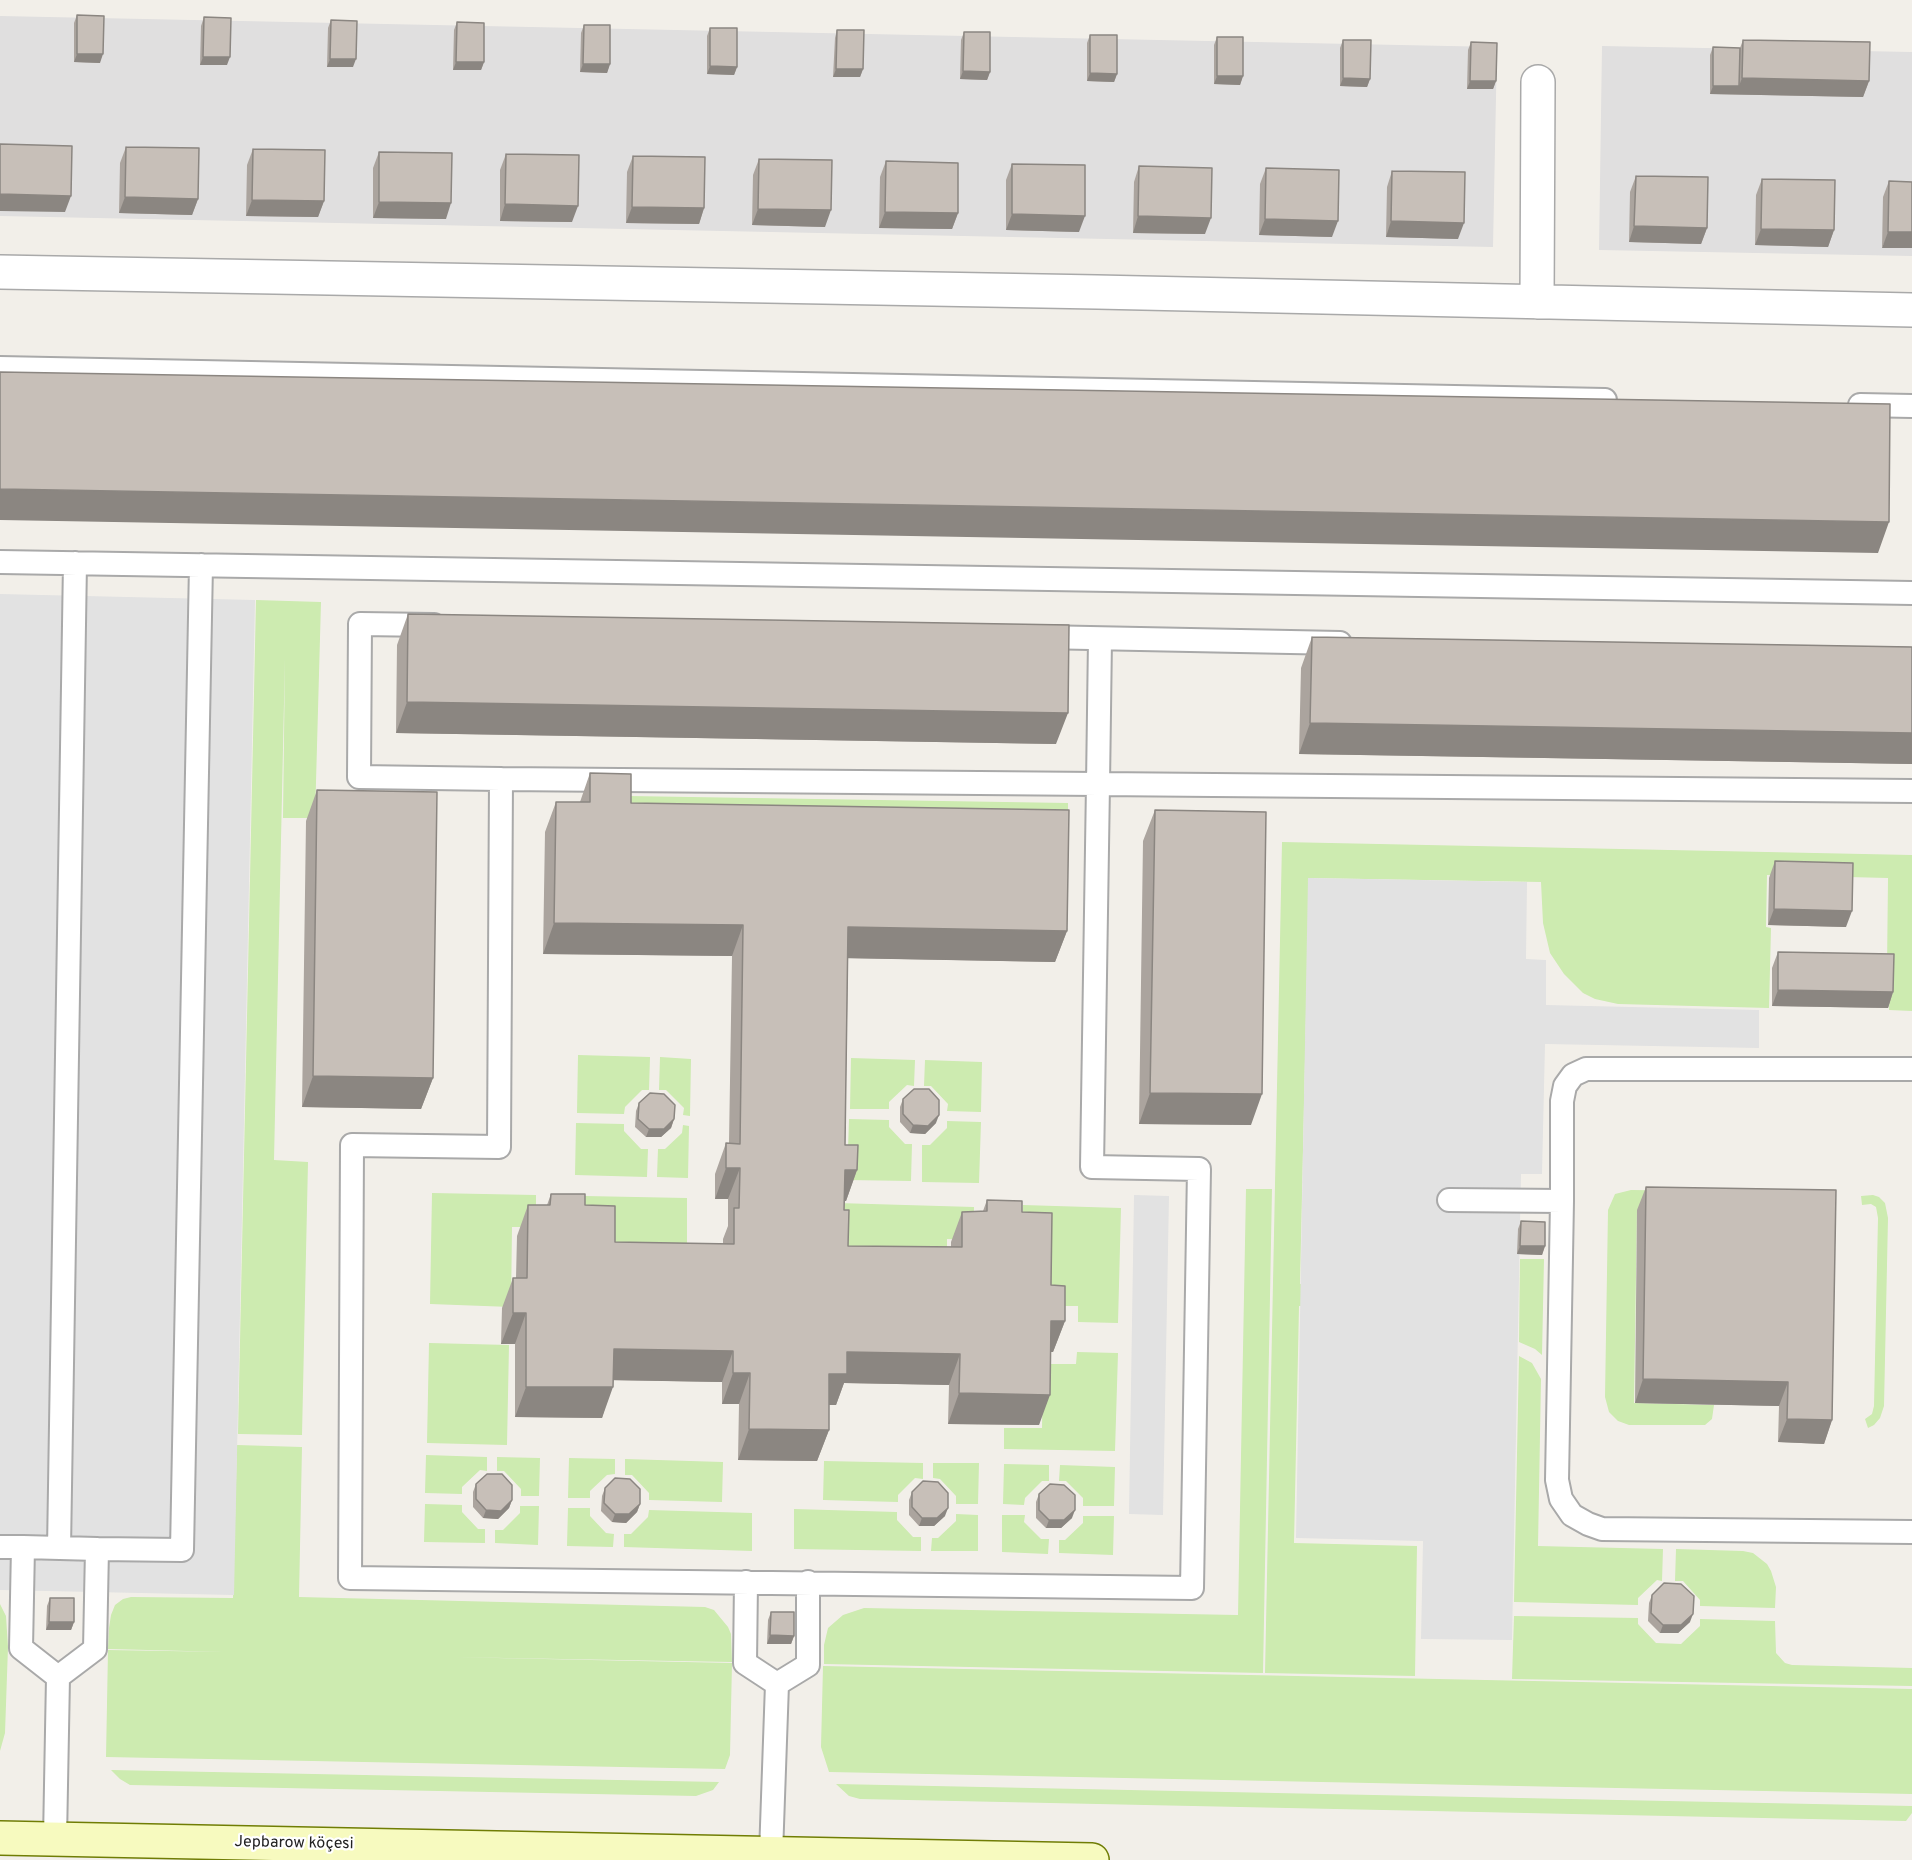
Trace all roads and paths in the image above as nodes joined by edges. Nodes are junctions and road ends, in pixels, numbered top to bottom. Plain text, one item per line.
1 (1538, 82) dead end
2 (0, 272) edge
3 (1537, 302) junction
4 (1912, 310) edge
5 (0, 368) edge
6 (1625, 400) edge
7 (1840, 404) edge
8 (1912, 406) edge
9 (0, 562) edge
10 (75, 563) junction
11 (201, 565) junction
12 (1912, 593) edge
13 (455, 626) edge
14 (1017, 637) edge
15 (1100, 639) junction
16 (1363, 644) edge
17 (501, 779) junction
18 (1098, 784) junction
19 (1912, 791) edge
20 (1912, 1069) edge
21 (1449, 1200) dead end
22 (1562, 1201) junction
23 (1912, 1532) edge
24 (0, 1547) edge
25 (23, 1547) junction
26 (59, 1548) junction
27 (97, 1549) junction
28 (746, 1582) junction
29 (808, 1582) junction
30 (58, 1677) junction
31 (777, 1684) junction
32 (0, 1838) edge
33 (56, 1839) junction
34 (771, 1854) junction
35 (1092, 1860) edge

1 - 3 street
2 - 3 street
3 - 4 street
5 - 6 lane
7 - 8 lane
9 - 10 lane
10 - 11 lane
10 - 26 lane
11 - 12 lane
11 - 27 lane
13 - 17 lane
14 - 15 lane
15 - 16 lane
15 - 18 lane
17 - 18 lane
17 - 28 lane
18 - 19 lane
18 - 29 lane
20 - 22 lane
21 - 22 lane
22 - 23 lane
24 - 25 lane
25 - 26 lane
25 - 30 lane
26 - 27 lane
27 - 30 lane
28 - 29 lane
28 - 31 lane
29 - 31 lane
30 - 33 lane
31 - 34 lane
32 - 33 street, Jepbarow köçesi
33 - 34 street, Jepbarow köçesi
34 - 35 street, Jepbarow köçesi

